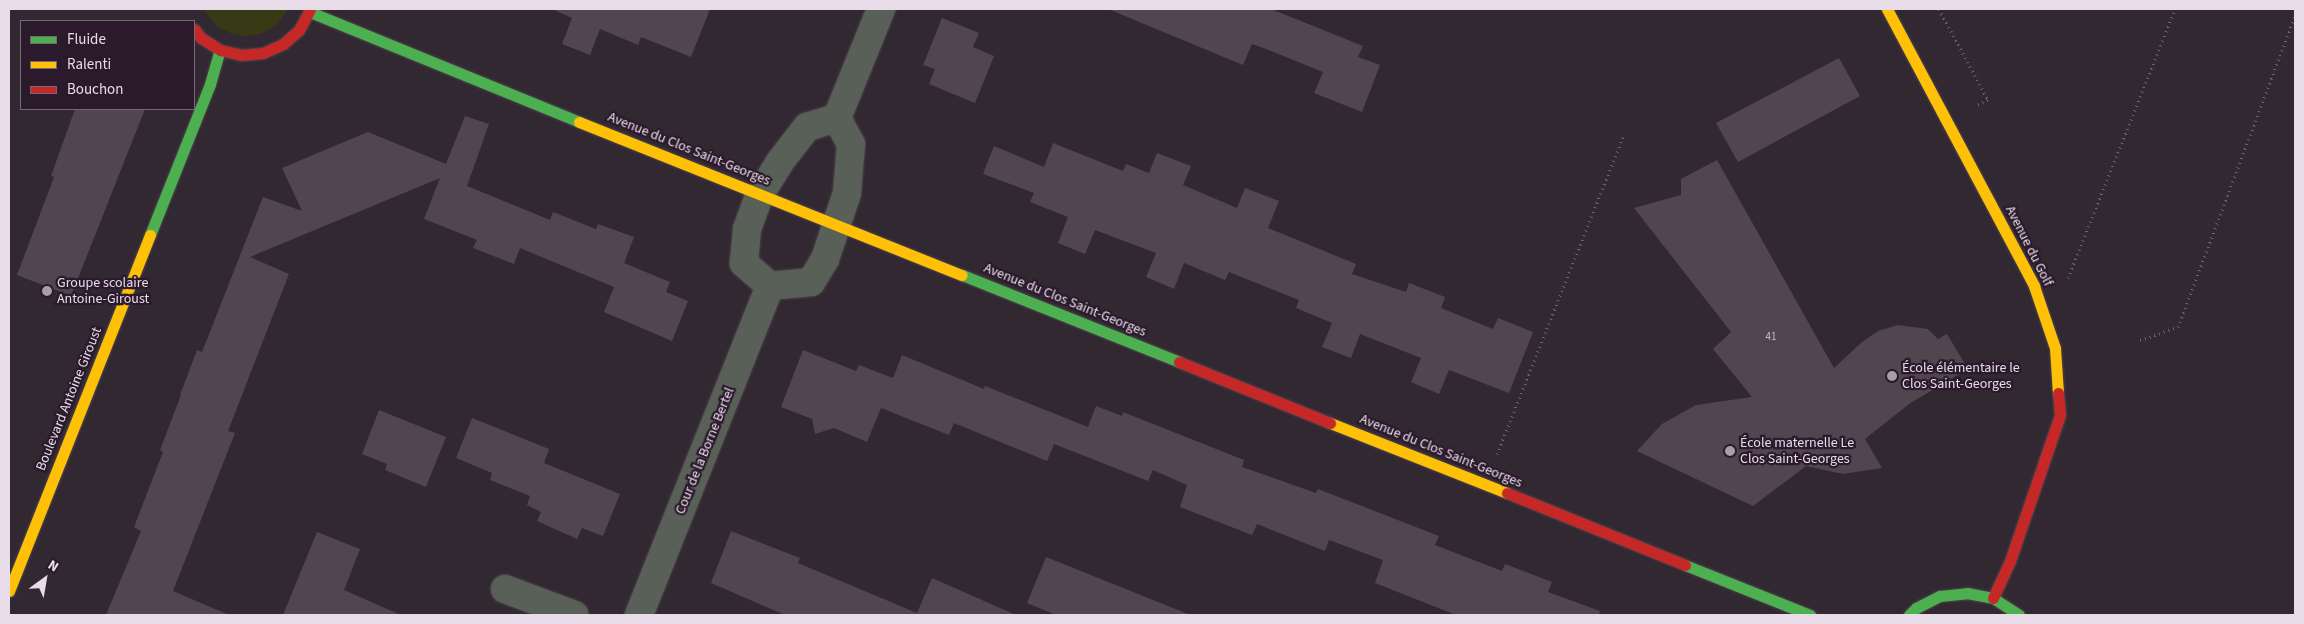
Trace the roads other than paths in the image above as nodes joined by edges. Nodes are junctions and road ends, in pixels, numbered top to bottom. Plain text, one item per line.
1 (881, 9) edge
2 (1887, 9) edge
3 (310, 10) edge
4 (195, 30) edge
5 (220, 50) junction
6 (837, 118) junction
7 (760, 194) junction
8 (838, 225) junction
9 (770, 286) junction
10 (505, 589) dead end
11 (9, 591) edge
12 (1993, 598) junction
13 (574, 615) edge
14 (639, 615) edge
15 (1810, 615) edge
16 (1909, 615) edge
17 (2019, 615) edge

1 - 6 street
2 - 12 street, Avenue du Golf
3 - 5 street
3 - 7 street, Avenue du Clos Saint-Georges
4 - 5 street
5 - 11 street, Boulevard Antoine Giroust
6 - 7 street
6 - 8 street
7 - 8 street, Avenue du Clos Saint-Georges
7 - 9 street
8 - 9 street
8 - 15 street, Avenue du Clos Saint-Georges
9 - 14 street, Cour de la Borne Bertel
10 - 13 street
12 - 16 street
12 - 17 street

